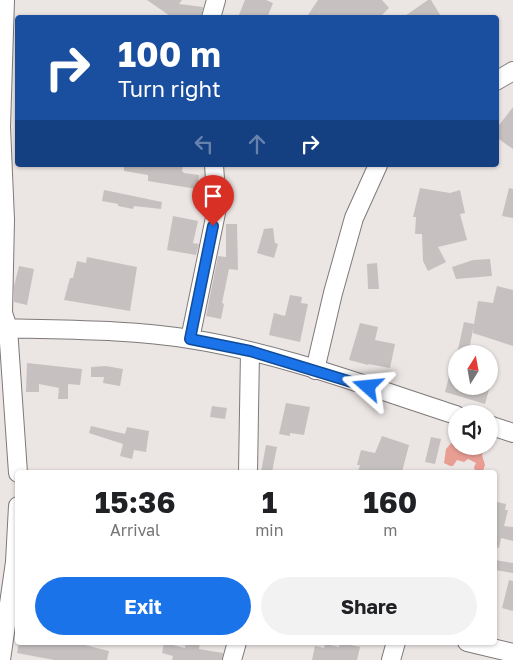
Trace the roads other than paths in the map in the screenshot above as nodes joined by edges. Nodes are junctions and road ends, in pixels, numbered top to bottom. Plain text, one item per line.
1 (5, 0) edge
2 (216, 0) edge
3 (212, 15) edge
4 (513, 71) edge
5 (499, 79) edge
6 (1, 127) edge
7 (214, 167) edge
8 (377, 167) edge
9 (4, 328) edge
10 (190, 339) junction
11 (250, 351) junction
12 (315, 370) junction
13 (448, 412) edge
14 (498, 429) edge
15 (513, 433) edge
16 (18, 470) edge
17 (248, 470) edge
18 (15, 562) edge
19 (236, 645) edge
20 (395, 645) edge
21 (480, 645) edge
22 (513, 653) edge
23 (1, 660) edge
24 (232, 660) edge
25 (391, 660) edge

1 - 6 street
2 - 3 street
4 - 5 street
6 - 9 street
7 - 10 street
8 - 12 street
9 - 10 street
9 - 16 street
10 - 11 street
11 - 12 street
11 - 17 street
12 - 13 street
14 - 15 street
18 - 23 street
19 - 24 street
20 - 25 street
21 - 22 street

